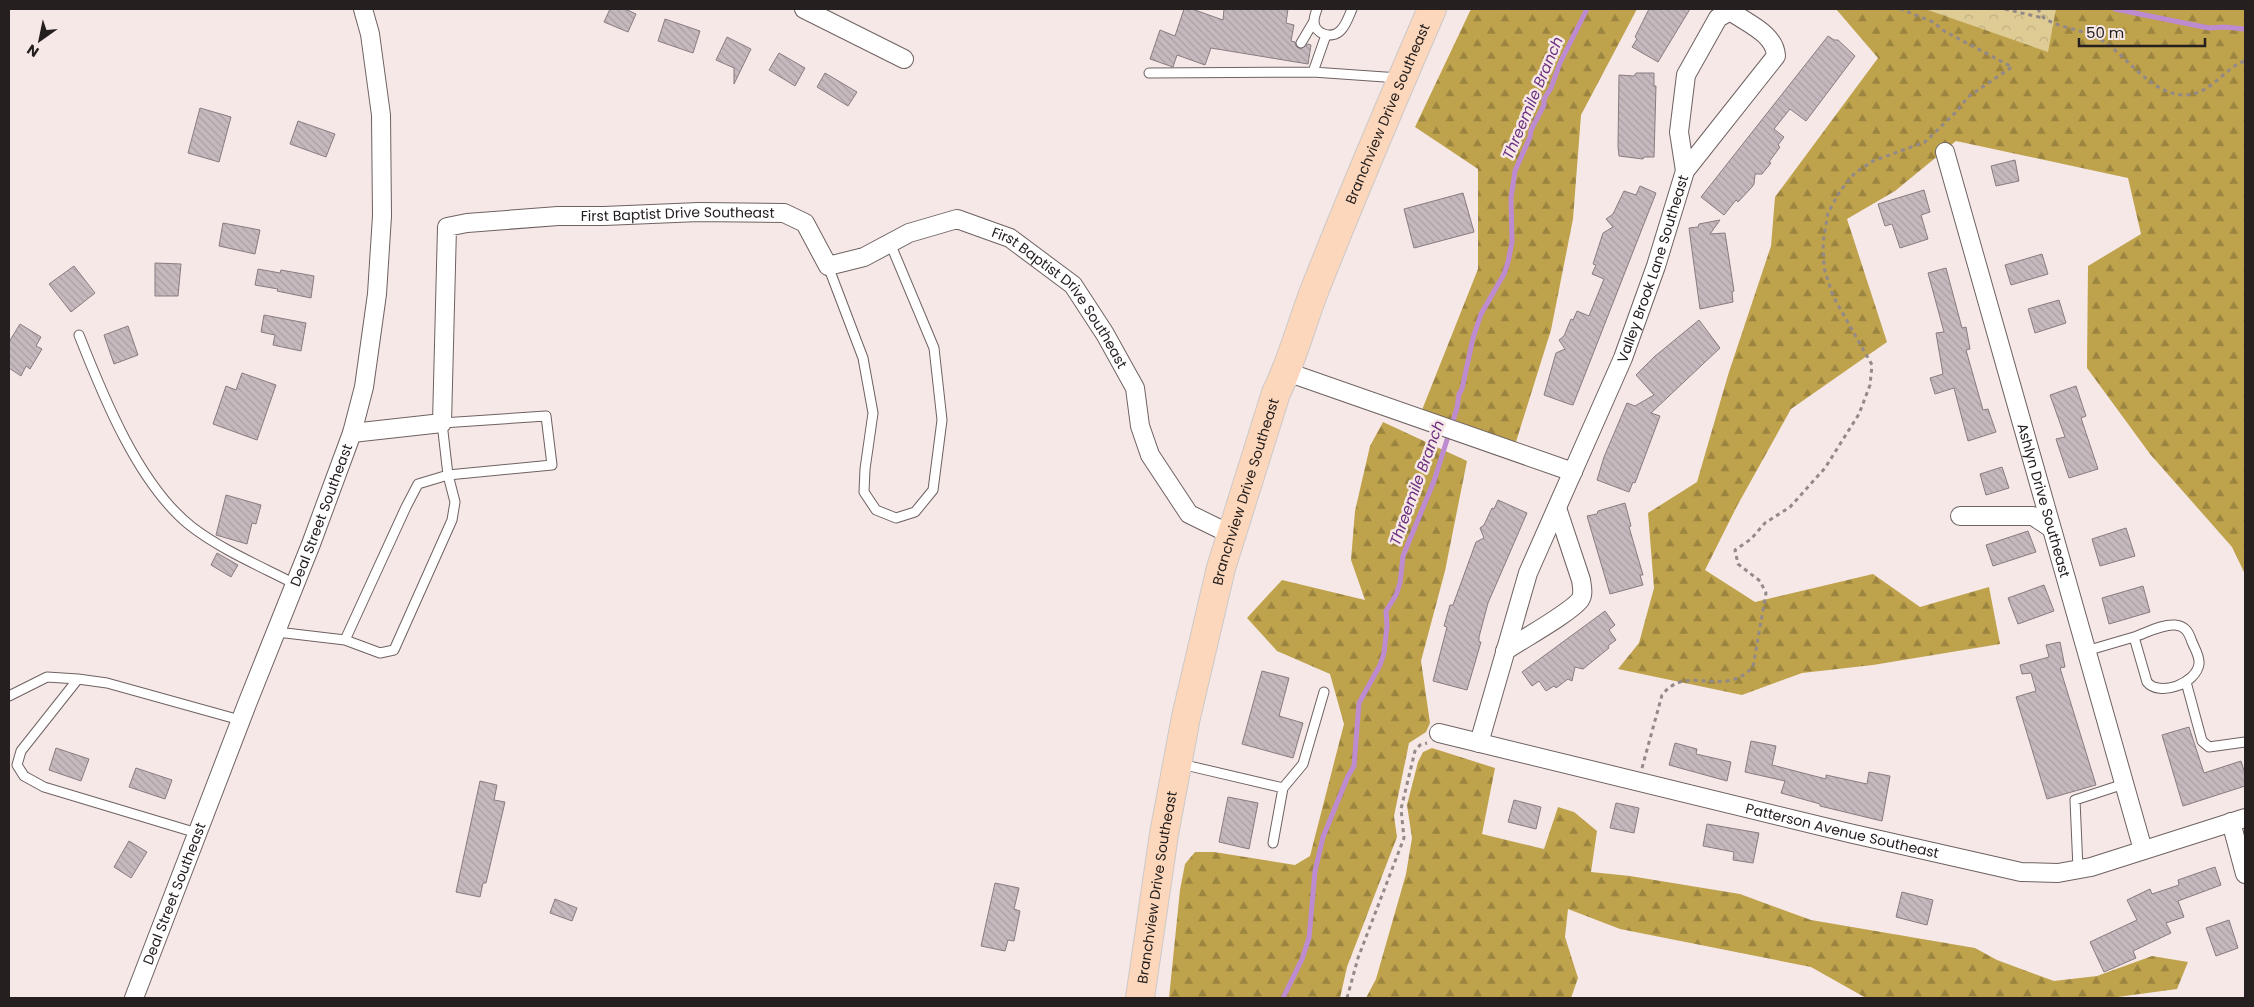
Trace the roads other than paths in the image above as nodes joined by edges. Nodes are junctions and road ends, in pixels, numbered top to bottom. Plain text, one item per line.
1 (363, 9) edge
2 (804, 9) edge
3 (1317, 9) edge
4 (1352, 9) edge
5 (1432, 9) edge
6 (1314, 21) junction
7 (1326, 35) junction
8 (1301, 43) dead end
9 (904, 60) dead end
10 (1296, 62) dead end
11 (1294, 72) junction
12 (1313, 72) junction
13 (1150, 73) dead end
14 (1402, 79) junction
15 (1946, 152) dead end
16 (1685, 171) junction
17 (890, 243) junction
18 (828, 266) junction
19 (79, 335) dead end
20 (1287, 372) junction
21 (442, 422) junction
22 (352, 432) junction
23 (1573, 472) junction
24 (448, 475) junction
25 (1557, 508) junction
26 (1960, 516) dead end
27 (2051, 528) junction
28 (1232, 535) junction
29 (294, 584) junction
30 (277, 632) junction
31 (2134, 637) junction
32 (345, 640) junction
33 (1505, 651) junction
34 (2086, 651) junction
35 (78, 679) junction
36 (2186, 682) junction
37 (1324, 692) dead end
38 (9, 696) edge
39 (240, 720) junction
40 (1434, 737) road end
41 (2245, 742) edge
42 (1479, 743) junction
43 (1177, 763) junction
44 (2124, 784) junction
45 (1283, 788) junction
46 (2238, 820) edge
47 (198, 833) junction
48 (1273, 843) dead end
49 (2143, 850) junction
50 (2078, 870) junction
51 (2245, 874) edge
52 (134, 998) edge
53 (1140, 998) edge

1 - 22 street, Deal Street Southeast
2 - 9 street
3 - 6 lane
4 - 7 lane
5 - 14 main road, Branchview Drive Southeast
6 - 7 lane
6 - 8 lane
7 - 12 lane
10 - 11 lane
11 - 12 lane
11 - 13 lane
12 - 14 lane
14 - 20 main road, Branchview Drive Southeast
15 - 27 street, Ashlyn Drive Southeast
16 - 16 street, Valley Brook Lane Southeast
16 - 23 street, Valley Brook Lane Southeast
17 - 18 street, First Baptist Drive Southeast
17 - 18 lane
17 - 28 street, First Baptist Drive Southeast
18 - 21 street, First Baptist Drive Southeast
19 - 29 lane
20 - 23 street
20 - 28 main road, Branchview Drive Southeast
21 - 22 street
21 - 24 lane
21 - 24 lane
22 - 29 street, Deal Street Southeast
23 - 25 street, Valley Brook Lane Southeast
24 - 32 lane
24 - 32 lane
25 - 33 street, Valley Brook Lane Southeast
25 - 33 street
26 - 27 street
27 - 34 street, Ashlyn Drive Southeast
28 - 43 main road, Branchview Drive Southeast
29 - 30 street, Deal Street Southeast
30 - 32 lane
30 - 39 street, Deal Street Southeast
31 - 34 lane
31 - 36 lane
31 - 36 lane
33 - 42 street, Valley Brook Lane Southeast
34 - 44 street, Ashlyn Drive Southeast
35 - 38 lane
35 - 39 lane
35 - 47 lane
36 - 41 lane
37 - 45 lane
39 - 47 street, Deal Street Southeast
40 - 42 street, Patterson Avenue Southeast
42 - 50 street, Patterson Avenue Southeast
43 - 45 lane
43 - 53 main road, Branchview Drive Southeast
44 - 49 street, Ashlyn Drive Southeast
44 - 50 lane
45 - 48 lane
46 - 49 street, Patterson Avenue Southeast
46 - 51 street
47 - 52 street, Deal Street Southeast
49 - 50 street, Patterson Avenue Southeast

